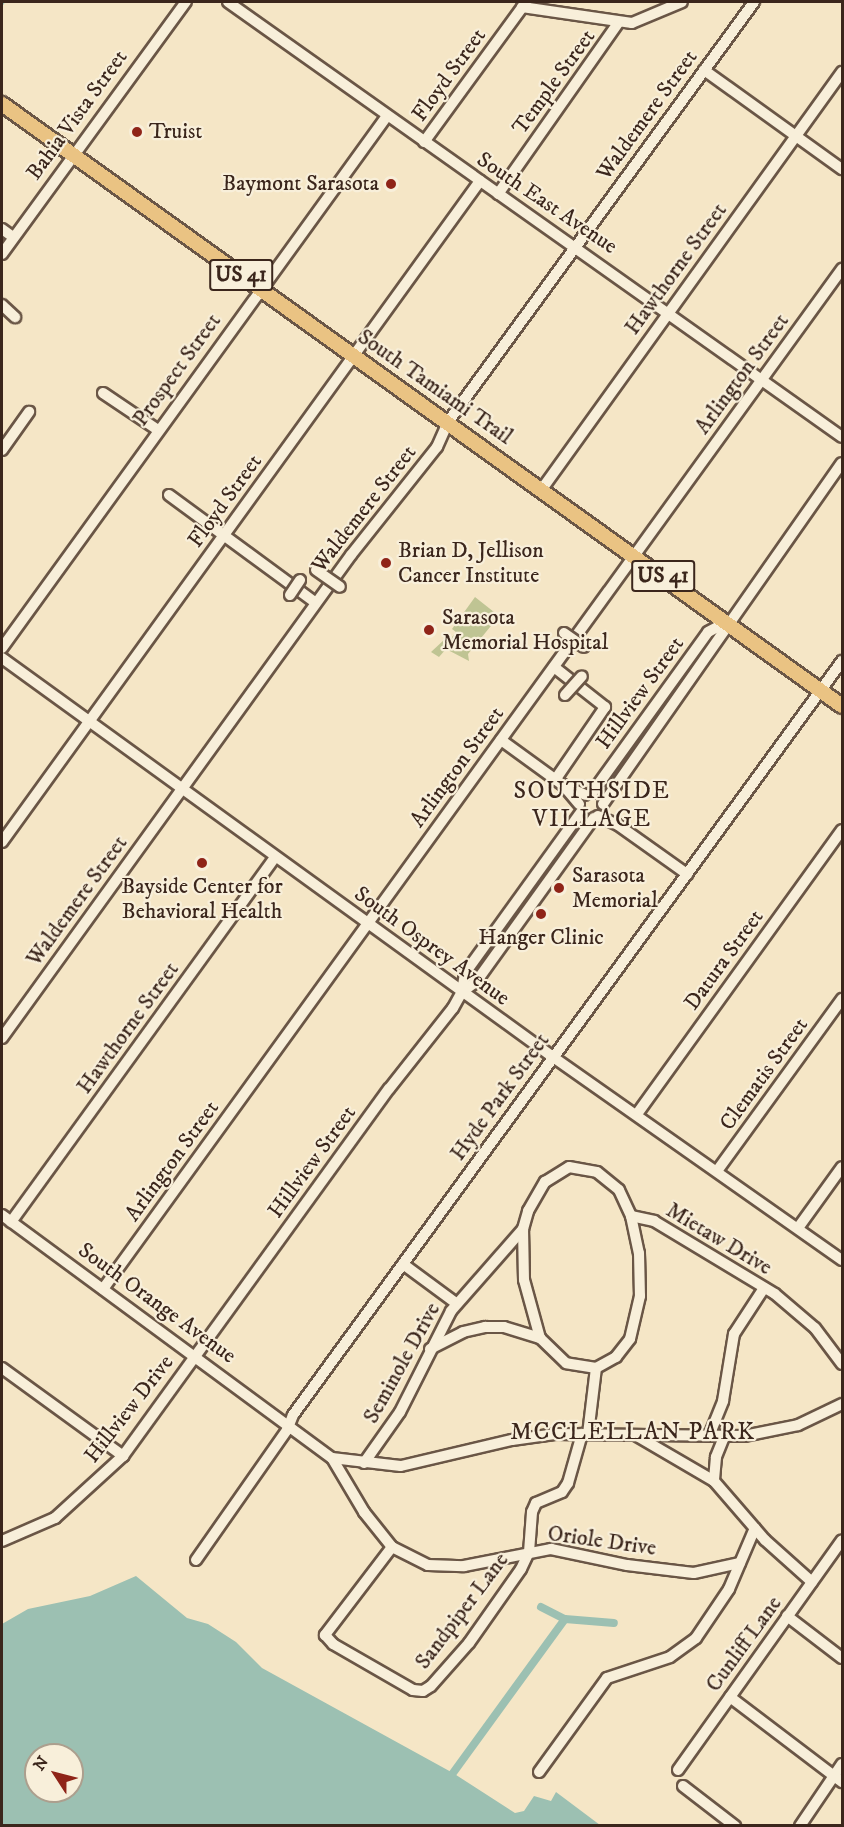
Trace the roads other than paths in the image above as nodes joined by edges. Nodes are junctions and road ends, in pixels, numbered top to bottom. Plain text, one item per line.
1 (186, 2) edge
2 (228, 2) edge
3 (682, 2) edge
4 (754, 2) edge
5 (524, 4) edge
6 (619, 22) junction
7 (704, 70) junction
8 (843, 72) edge
9 (2, 104) edge
10 (387, 116) junction
11 (797, 136) junction
12 (424, 141) junction
13 (72, 154) junction
14 (843, 169) edge
15 (480, 182) junction
16 (498, 194) junction
17 (2, 229) edge
18 (13, 237) junction
19 (576, 247) junction
20 (2, 254) edge
21 (843, 269) edge
22 (259, 288) junction
23 (2, 306) edge
24 (670, 312) junction
25 (15, 316) dead end
26 (354, 355) junction
27 (763, 378) junction
28 (103, 393) dead end
29 (29, 412) dead end
30 (448, 422) junction
31 (158, 430) junction
32 (843, 437) edge
33 (2, 450) edge
34 (843, 463) edge
35 (542, 489) junction
36 (169, 495) dead end
37 (224, 535) junction
38 (635, 555) junction
39 (316, 570) dead end
40 (300, 580) dead end
41 (340, 587) dead end
42 (290, 595) dead end
43 (316, 603) junction
44 (727, 622) junction
45 (564, 633) dead end
46 (584, 647) dead end
47 (2, 648) edge
48 (2, 658) edge
49 (843, 661) edge
50 (554, 667) junction
51 (582, 676) dead end
52 (822, 690) junction
53 (565, 695) dead end
54 (843, 706) edge
55 (89, 721) junction
56 (501, 740) junction
57 (559, 782) junction
58 (182, 789) junction
59 (584, 801) junction
60 (600, 811) junction
61 (843, 830) edge
62 (2, 843) edge
63 (275, 857) junction
64 (687, 874) junction
65 (368, 923) junction
66 (462, 992) junction
67 (843, 999) edge
68 (2, 1038) edge
69 (553, 1057) junction
70 (637, 1113) junction
71 (843, 1167) edge
72 (717, 1171) junction
73 (2, 1215) edge
74 (631, 1216) junction
75 (12, 1222) junction
76 (798, 1228) junction
77 (523, 1229) junction
78 (843, 1260) edge
79 (403, 1264) junction
80 (764, 1288) junction
81 (103, 1289) junction
82 (457, 1304) junction
83 (540, 1338) junction
84 (429, 1349) junction
85 (196, 1356) junction
86 (843, 1364) edge
87 (2, 1368) edge
88 (596, 1368) junction
89 (843, 1404) edge
90 (290, 1423) junction
91 (585, 1434) junction
92 (635, 1435) junction
93 (709, 1436) junction
94 (724, 1437) junction
95 (123, 1456) junction
96 (332, 1458) junction
97 (364, 1463) junction
98 (714, 1481) junction
99 (755, 1528) junction
100 (843, 1540) edge
101 (2, 1541) edge
102 (392, 1547) junction
103 (529, 1552) junction
104 (196, 1560) dead end
105 (740, 1563) junction
106 (812, 1582) junction
107 (787, 1616) junction
108 (843, 1658) edge
109 (730, 1697) junction
110 (843, 1764) edge
111 (678, 1770) dead end
112 (538, 1772) dead end
113 (839, 1779) edge
114 (683, 1786) dead end
115 (735, 1826) edge
116 (800, 1826) edge

1 - 13 street, Bahia Vista Street
2 - 10 street, South East Avenue
3 - 6 street
4 - 7 street, Waldemere Street
5 - 6 street
5 - 12 street, Floyd Street
6 - 16 street, Temple Street
7 - 11 street
7 - 19 street, Waldemere Street
8 - 11 street, Hawthorne Street
9 - 13 main road, South Tamiami Trail / US 41
10 - 12 street, South East Avenue
10 - 22 street, Prospect Street
11 - 14 street
11 - 24 street, Hawthorne Street
12 - 15 street, South East Avenue
13 - 18 street, Bahia Vista Street
13 - 22 main road, South Tamiami Trail / US 41
15 - 16 street, South East Avenue
15 - 26 street, Floyd Street
16 - 19 street, South East Avenue
17 - 18 street
18 - 20 street, Bahia Vista Street
19 - 24 street, South East Avenue
19 - 30 street, Waldemere Street
21 - 27 street, Arlington Street
22 - 26 main road, South Tamiami Trail / US 41
22 - 31 street, Prospect Street
23 - 25 street
24 - 27 street, South East Avenue
24 - 35 street, Hawthorne Street
26 - 30 main road, South Tamiami Trail / US 41
26 - 37 street, Floyd Street
27 - 32 street, South East Avenue
27 - 38 street, Arlington Street
28 - 31 street
29 - 33 street
30 - 35 main road, South Tamiami Trail / US 41
30 - 43 street, Waldemere Street
31 - 47 street, Prospect Street
34 - 44 street, Hillview Street
35 - 38 main road, South Tamiami Trail / US 41
36 - 37 street
37 - 43 street
37 - 55 street, Floyd Street
38 - 44 main road, South Tamiami Trail / US 41
38 - 50 street, Arlington Street
39 - 41 street, bridge
40 - 42 street, bridge
43 - 58 street, Waldemere Street
44 - 52 main road, South Tamiami Trail / US 41
44 - 59 street, Hillview Street
44 - 60 street, Hillview Street
45 - 46 street, bridge
48 - 55 street, South Osprey Avenue
49 - 52 street, Hyde Park Street
50 - 56 street, Arlington Street
50 - 57 street
51 - 53 street, bridge
52 - 54 main road, South Tamiami Trail / US 41
52 - 64 street, Hyde Park Street
55 - 58 street, South Osprey Avenue
55 - 62 street, Floyd Street
56 - 57 street
56 - 65 street, Arlington Street
57 - 59 street
58 - 63 street, South Osprey Avenue
58 - 68 street, Waldemere Street
59 - 60 street
59 - 60 street
59 - 66 street, Hillview Street
60 - 64 street
60 - 66 street, Hillview Street
61 - 70 street, Datura Street
63 - 65 street, South Osprey Avenue
63 - 75 street, Hawthorne Street
64 - 69 street, Hyde Park Street
65 - 66 street, South Osprey Avenue
65 - 81 street, Arlington Street
66 - 69 street, South Osprey Avenue
66 - 85 street, Hillview Street
67 - 72 street, Clematis Street
69 - 70 street, South Osprey Avenue
69 - 79 street, Hyde Park Street
70 - 72 street, South Osprey Avenue
71 - 76 street
72 - 76 street, South Osprey Avenue
73 - 75 street, South Orange Avenue
74 - 77 street, Mietaw Drive
74 - 80 street, Mietaw Drive
74 - 88 street
75 - 81 street, South Orange Avenue
76 - 78 street, South Osprey Avenue
77 - 82 street, Seminole Drive
77 - 83 street
79 - 82 street
79 - 90 street, Hyde Park Street
80 - 86 street, Mietaw Drive
80 - 93 street
81 - 85 street, South Orange Avenue
82 - 84 street, Seminole Drive
83 - 84 street
83 - 88 street
84 - 97 street, Seminole Drive
85 - 90 street, South Orange Avenue
85 - 95 street, Hillview Drive
87 - 95 street
88 - 91 street
89 - 94 street
90 - 96 street, South Orange Avenue
90 - 104 street, Hyde Park Street
91 - 92 street
91 - 97 street
91 - 103 street
92 - 93 street
92 - 98 street
93 - 94 street
94 - 98 street
95 - 101 street, Hillview Drive
96 - 97 street
96 - 102 street, Oriole Drive
98 - 99 street
99 - 105 street
99 - 106 street
100 - 106 street, Cunliff Lane
102 - 103 street, Oriole Drive
102 - 103 street, Sandpiper Lane
103 - 105 street, Oriole Drive
105 - 112 street
106 - 107 street, Cunliff Lane
107 - 108 street
107 - 109 street, Cunliff Lane
109 - 111 street, Cunliff Lane
109 - 113 street
110 - 113 street
113 - 116 street
114 - 115 street

